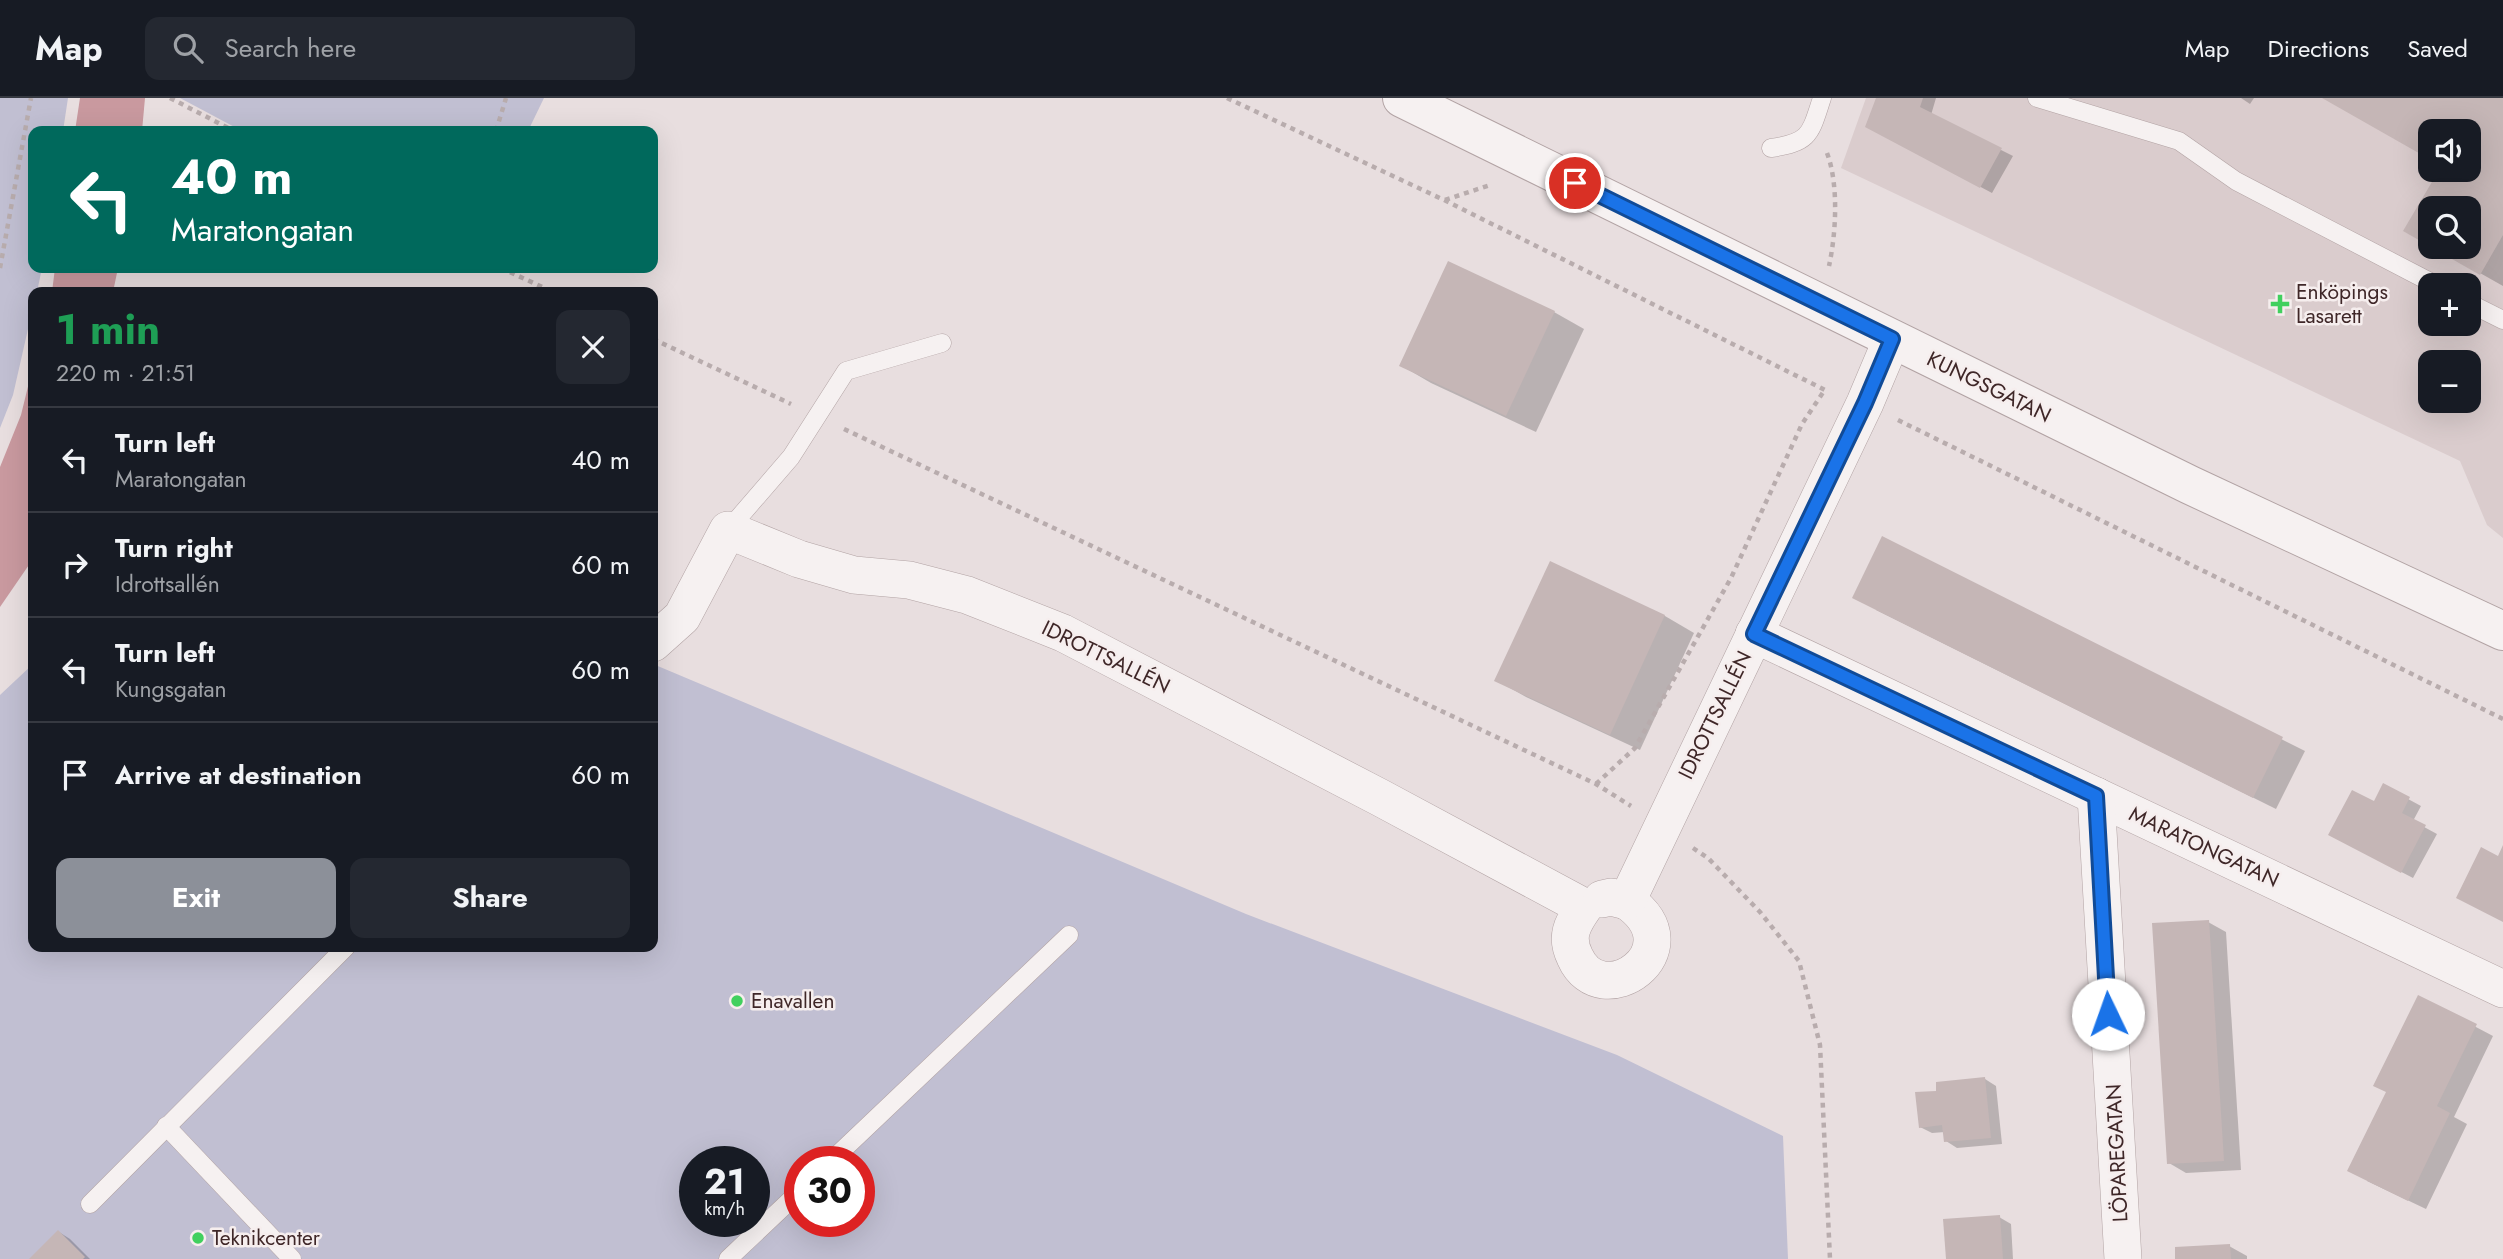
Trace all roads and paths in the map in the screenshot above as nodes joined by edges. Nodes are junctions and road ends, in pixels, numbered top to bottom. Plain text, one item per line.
1 (31, 98) edge
2 (170, 98) edge
3 (184, 98) edge
4 (506, 98) edge
5 (1402, 98) edge
6 (1822, 98) edge
7 (2037, 98) edge
8 (177, 100) edge
9 (225, 126) edge
10 (498, 126) edge
11 (1811, 129) junction
12 (1771, 148) dead end
13 (1491, 185) dead end
14 (1444, 200) dead end
15 (0, 268) edge
16 (512, 273) edge
17 (2418, 276) edge
18 (542, 287) edge
19 (1821, 305) junction
20 (2481, 309) edge
21 (2503, 320) edge
22 (1892, 339) junction
23 (658, 341) edge
24 (942, 344) dead end
25 (1824, 391) dead end
26 (816, 416) junction
27 (728, 530) junction
28 (2503, 631) edge
29 (1754, 634) junction
30 (658, 639) edge
31 (1596, 785) junction
32 (2096, 796) junction
33 (1662, 825) junction
34 (1627, 901) junction
35 (1584, 907) junction
36 (1069, 936) dead end
37 (341, 952) edge
38 (2503, 989) edge
39 (166, 1126) junction
40 (847, 1146) edge
41 (90, 1204) dead end
42 (784, 1206) edge
43 (292, 1259) edge
44 (728, 1259) edge
45 (1830, 1259) edge
46 (2123, 1259) edge

1 - 15 path
2 - 8 path
3 - 8 path
4 - 10 path
5 - 19 street, KUNGSGATAN
6 - 11 lane
7 - 17 lane
8 - 9 path
11 - 12 lane
11 - 19 path
13 - 14 path
16 - 18 path
19 - 22 street, KUNGSGATAN
20 - 21 lane
22 - 28 street, KUNGSGATAN
22 - 29 street, IDROTTSALLÉN
23 - 26 path
24 - 26 lane
25 - 31 path
26 - 27 lane
26 - 31 path
27 - 30 street
27 - 35 street, IDROTTSALLÉN
29 - 32 street, MARATONGATAN
29 - 33 street, IDROTTSALLÉN
31 - 33 path
32 - 38 street, MARATONGATAN
32 - 46 street, LÖPAREGATAN
33 - 34 street, IDROTTSALLÉN
33 - 45 path
34 - 35 street
34 - 35 street
36 - 40 lane
37 - 39 lane
39 - 41 lane
39 - 43 lane
42 - 44 lane

